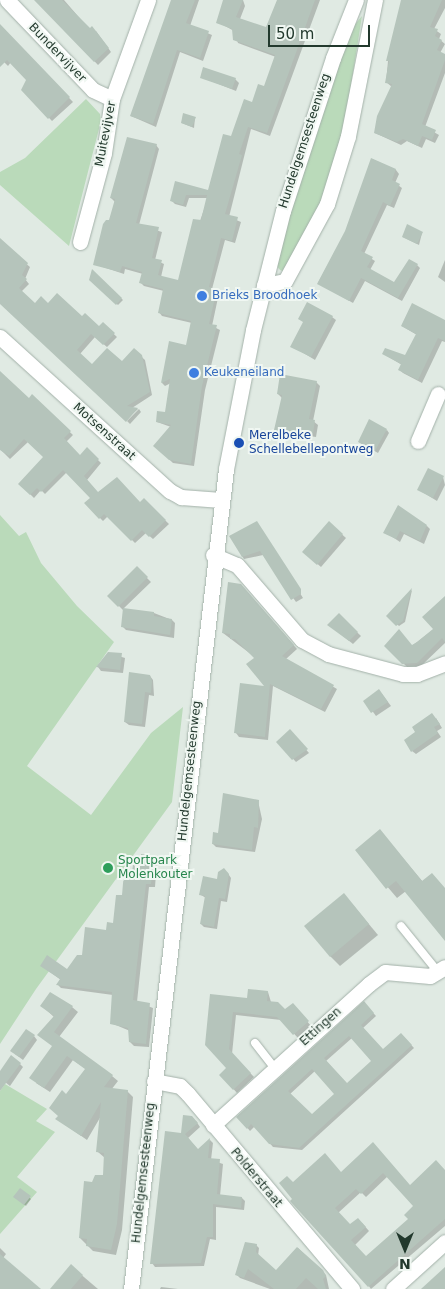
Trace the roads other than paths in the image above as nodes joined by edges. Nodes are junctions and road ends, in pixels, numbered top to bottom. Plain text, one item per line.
1 (7, 0) edge
2 (148, 0) edge
3 (356, 0) edge
4 (375, 0) edge
5 (112, 99) junction
6 (80, 242) dead end
7 (264, 285) junction
8 (0, 337) edge
9 (439, 404) edge
10 (418, 440) dead end
11 (221, 500) junction
12 (213, 555) junction
13 (445, 663) edge
14 (401, 926) dead end
15 (441, 969) edge
16 (255, 1043) dead end
17 (275, 1069) junction
18 (154, 1081) junction
19 (213, 1125) junction
20 (445, 1242) edge
21 (131, 1289) edge
22 (352, 1289) edge
23 (393, 1289) edge

1 - 5 street, Bundervijver
2 - 5 street, Muitevijver
3 - 7 street, Hundelgemsesteenweg
4 - 7 street
5 - 6 street, Muitevijver
7 - 11 street, Hundelgemsesteenweg
8 - 11 street, Motsenstraat
9 - 10 street
11 - 12 street, Hundelgemsesteenweg
12 - 13 street
12 - 18 street, Hundelgemsesteenweg
14 - 15 lane
15 - 17 street, Ettingen
16 - 17 lane
17 - 19 street, Ettingen
18 - 19 street, Polderstraat
18 - 21 street, Hundelgemsesteenweg
19 - 22 street, Polderstraat
20 - 23 street

